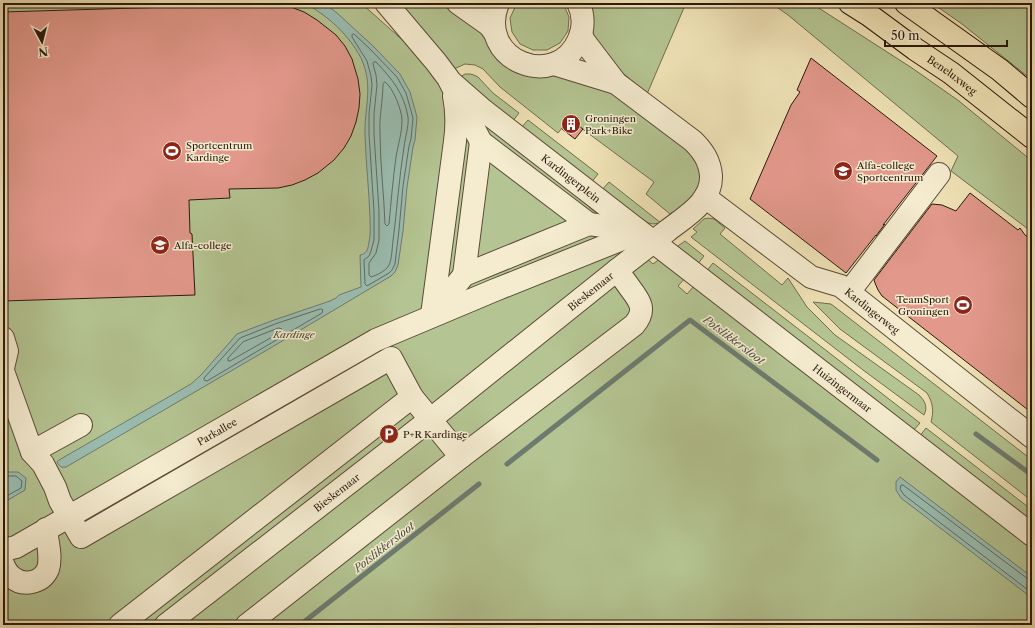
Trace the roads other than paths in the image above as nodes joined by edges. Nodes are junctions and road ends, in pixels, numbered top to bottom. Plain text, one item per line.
1 (386, 3) edge
2 (458, 3) edge
3 (498, 3) edge
4 (578, 3) edge
5 (842, 3) edge
6 (850, 3) edge
7 (906, 3) edge
8 (869, 15) junction
9 (495, 33) junction
10 (581, 34) junction
11 (554, 64) junction
12 (450, 82) junction
13 (616, 83) junction
14 (1032, 97) edge
15 (502, 125) junction
16 (478, 134) junction
17 (1032, 137) edge
18 (456, 141) junction
19 (939, 174) dead end
20 (706, 197) junction
21 (589, 224) junction
22 (647, 237) junction
23 (438, 268) junction
24 (617, 270) junction
25 (464, 275) junction
26 (451, 292) junction
27 (849, 292) junction
28 (483, 295) junction
29 (432, 315) junction
30 (3, 338) edge
31 (3, 369) edge
32 (412, 397) junction
33 (431, 419) junction
34 (81, 425) dead end
35 (1032, 437) edge
36 (32, 452) junction
37 (461, 458) junction
38 (69, 516) junction
39 (46, 529) junction
40 (1032, 535) edge
41 (3, 550) edge
42 (3, 564) edge
43 (120, 625) edge
44 (166, 625) edge
45 (247, 625) edge

1 - 12 street
2 - 9 street
3 - 9 street
4 - 10 street
5 - 8 highway
6 - 8 highway, Beneluxweg
7 - 14 highway
8 - 17 highway, Beneluxweg
9 - 11 street
10 - 11 street
10 - 13 street
11 - 13 street
12 - 15 street, Kardingerplein
12 - 16 street
12 - 18 street
13 - 20 street
15 - 16 street
15 - 22 street, Kardingerplein
16 - 18 street
16 - 21 street
16 - 25 street
18 - 23 street
19 - 27 street
20 - 22 street
20 - 27 street, Kardingerweg
21 - 22 street
21 - 25 street
22 - 24 street
22 - 28 street
22 - 40 street, Huizingermaar
23 - 26 street
23 - 29 street
24 - 33 street, Bieskemaar
24 - 37 street, Bieskemaar
25 - 26 street
26 - 28 street
26 - 29 street
27 - 35 street, Kardingerweg
28 - 29 street
29 - 38 street, Parkallee
30 - 31 street
31 - 36 street
32 - 33 street
32 - 38 street
32 - 43 street
33 - 37 street
33 - 44 street, Bieskemaar
34 - 36 street
36 - 38 street
37 - 45 street, Bieskemaar
38 - 39 street, Parkallee
39 - 41 street, Parkallee
39 - 42 street

